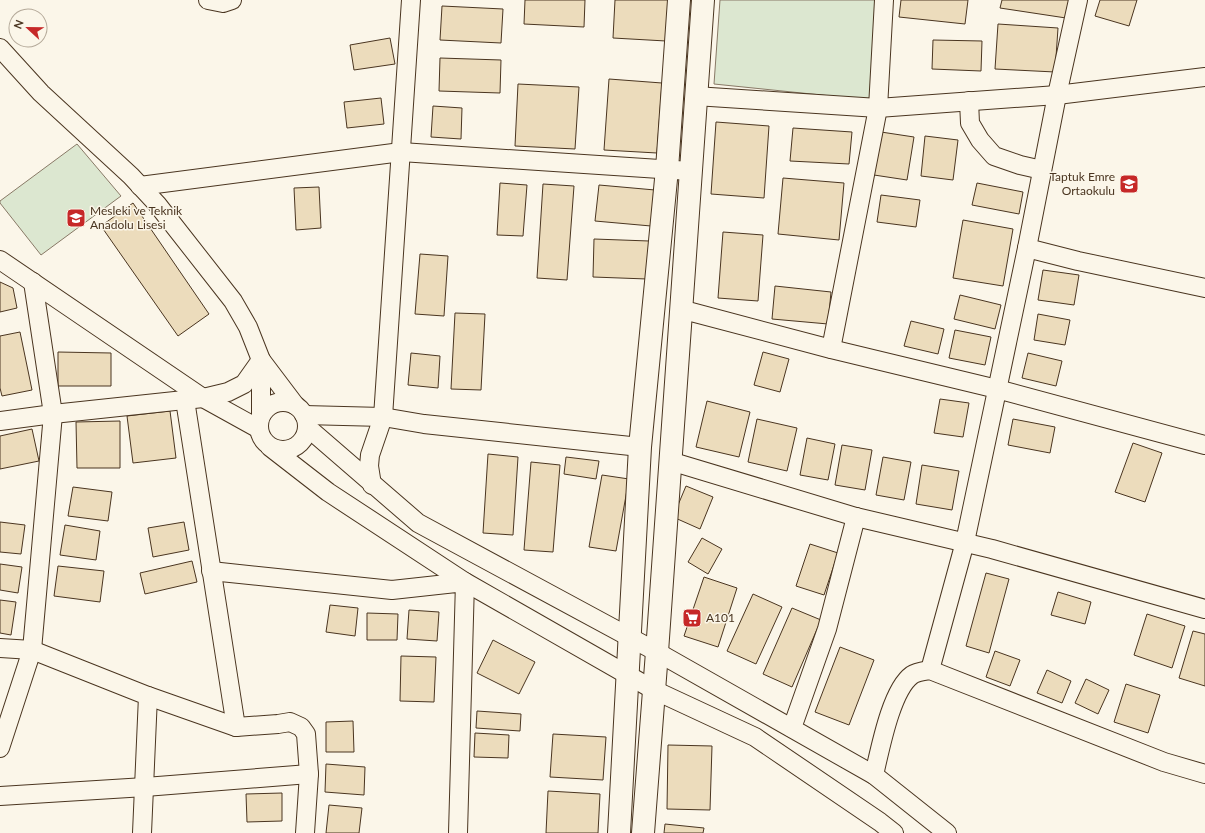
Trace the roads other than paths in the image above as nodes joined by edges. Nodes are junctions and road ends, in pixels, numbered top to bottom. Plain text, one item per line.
1 (208, 0) edge
2 (232, 0) edge
3 (411, 0) edge
4 (679, 0) edge
5 (703, 0) edge
6 (884, 0) edge
7 (1078, 0) edge
8 (0, 48) edge
9 (1205, 77) edge
10 (1057, 94) junction
11 (695, 96) junction
12 (969, 101) junction
13 (878, 108) junction
14 (401, 152) junction
15 (667, 169) junction
16 (1042, 170) junction
17 (690, 171) junction
18 (140, 186) junction
19 (1027, 248) junction
20 (0, 260) edge
21 (33, 282) junction
22 (1205, 288) edge
23 (680, 309) junction
24 (831, 349) junction
25 (261, 360) junction
26 (997, 389) junction
27 (204, 398) junction
28 (185, 400) junction
29 (53, 414) junction
30 (302, 416) junction
31 (383, 417) junction
32 (0, 421) edge
33 (260, 422) junction
34 (1205, 445) edge
35 (270, 447) junction
36 (640, 447) junction
37 (670, 461) junction
38 (372, 485) junction
39 (856, 517) junction
40 (965, 542) junction
41 (211, 571) junction
42 (465, 582) junction
43 (1205, 609) edge
44 (630, 638) junction
45 (0, 648) edge
46 (32, 650) junction
47 (658, 652) junction
48 (930, 670) junction
49 (627, 676) junction
50 (654, 690) junction
51 (148, 696) junction
52 (236, 727) junction
53 (792, 728) junction
54 (0, 748) edge
55 (1203, 769) edge
56 (309, 774) junction
57 (874, 775) junction
58 (144, 787) junction
59 (0, 796) edge
60 (891, 832) edge
61 (142, 833) edge
62 (305, 833) edge
63 (458, 833) edge
64 (619, 833) edge
65 (643, 833) edge
66 (947, 833) edge

1 - 2 street
3 - 14 street
4 - 15 main road
5 - 11 main road
6 - 13 street
7 - 10 street
8 - 18 street
9 - 10 street
10 - 12 street
10 - 16 street
11 - 13 street
11 - 17 main road
12 - 13 street
12 - 16 street
13 - 24 street
14 - 15 street
14 - 18 street
14 - 31 street
15 - 17 street
15 - 36 main road
16 - 19 street
17 - 23 main road
18 - 25 street
19 - 22 street
19 - 26 street
20 - 21 street
21 - 27 street
21 - 29 street
23 - 24 street
23 - 37 main road
24 - 26 street
25 - 27 street
25 - 30 street
25 - 33 street
26 - 34 street
26 - 40 street
27 - 28 street
27 - 33 street
28 - 29 street
28 - 41 street
29 - 32 street
29 - 46 street
30 - 31 street
30 - 33 street
30 - 35 street
30 - 38 street
31 - 36 street
31 - 38 street
33 - 35 street
35 - 42 street
36 - 44 main road
37 - 39 street
37 - 47 main road
38 - 44 street
39 - 40 street
39 - 53 street
40 - 43 street
40 - 48 street
41 - 42 street
41 - 52 street
42 - 49 street
42 - 63 street
44 - 47 street
44 - 49 main road
45 - 46 street
46 - 51 street
46 - 54 street
47 - 50 main road
47 - 53 street
48 - 55 street
48 - 57 street
49 - 50 street
49 - 64 main road
50 - 60 street
50 - 65 main road
51 - 52 street
51 - 58 street
52 - 56 street
53 - 57 street
56 - 58 street
56 - 62 street
57 - 66 street
58 - 59 street
58 - 61 street

